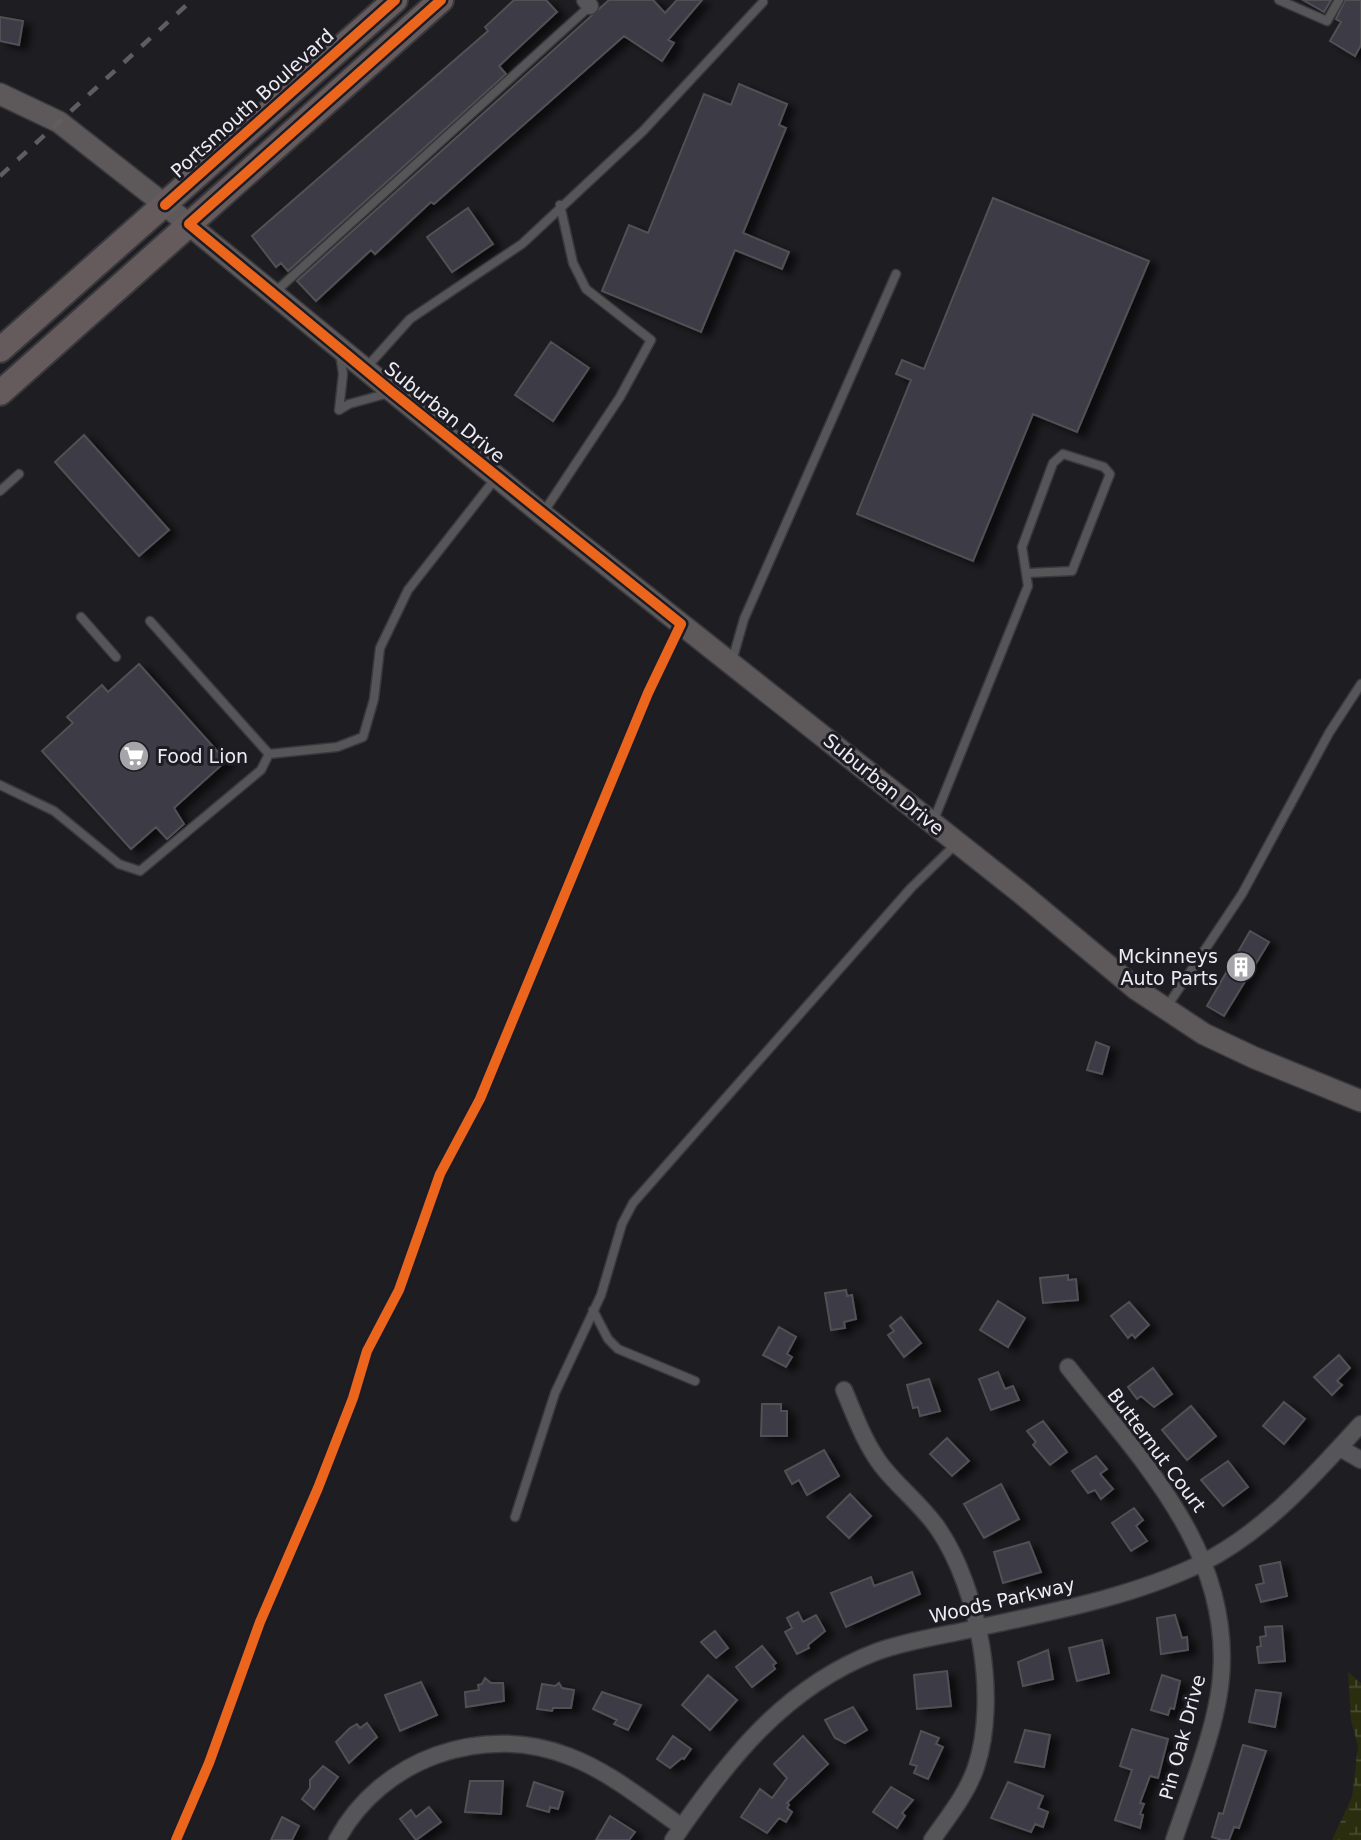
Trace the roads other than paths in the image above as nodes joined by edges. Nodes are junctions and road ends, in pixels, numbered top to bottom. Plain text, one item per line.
1 (395, 0) edge
2 (441, 0) edge
3 (1339, 0) edge
4 (1282, 1) edge
5 (763, 2) edge
6 (588, 3) edge
7 (0, 94) edge
8 (165, 205) junction
9 (560, 205) junction
10 (189, 224) junction
11 (896, 274) dead end
12 (273, 294) junction
13 (0, 350) edge
14 (340, 350) junction
15 (364, 370) junction
16 (392, 392) junction
17 (0, 393) edge
18 (19, 474) dead end
19 (496, 477) junction
20 (0, 491) edge
21 (542, 514) junction
22 (1028, 573) junction
23 (81, 617) dead end
24 (150, 621) dead end
25 (116, 657) dead end
26 (731, 663) junction
27 (1361, 684) edge
28 (269, 754) junction
29 (0, 785) edge
30 (932, 823) junction
31 (957, 843) junction
32 (1165, 1010) junction
33 (1361, 1101) edge
34 (593, 1310) junction
35 (1068, 1367) dead end
36 (695, 1381) dead end
37 (844, 1390) dead end
38 (1361, 1424) edge
39 (1340, 1448) junction
40 (1361, 1460) edge
41 (515, 1517) dead end
42 (1203, 1562) junction
43 (977, 1628) junction
44 (678, 1833) edge
45 (337, 1840) edge
46 (932, 1840) edge
47 (1174, 1840) edge

1 - 8 main road, Portsmouth Boulevard
2 - 10 main road
3 - 4 lane
5 - 9 lane
6 - 12 lane
7 - 8 main road, Suburban Drive
8 - 10 main road, Suburban Drive
8 - 13 main road, Portsmouth Boulevard
9 - 15 lane
9 - 21 lane
10 - 12 main road, Suburban Drive
10 - 17 main road
11 - 26 lane
12 - 14 main road, Suburban Drive
14 - 15 main road, Suburban Drive
14 - 16 lane
15 - 16 main road, Suburban Drive
16 - 19 main road, Suburban Drive
18 - 20 lane
19 - 21 main road, Suburban Drive
19 - 28 lane
21 - 26 main road, Suburban Drive
22 - 22 lane
22 - 30 lane
23 - 25 lane
24 - 28 lane
26 - 30 main road, Suburban Drive
27 - 32 lane
28 - 29 lane
30 - 31 main road, Suburban Drive
31 - 32 main road, Suburban Drive
31 - 34 lane
32 - 33 main road, Suburban Drive
34 - 36 lane
34 - 41 lane
35 - 42 street, Butternut Court
37 - 43 street
38 - 39 street, Woods Parkway
39 - 40 street
39 - 42 street, Woods Parkway
42 - 43 street, Woods Parkway
42 - 47 street, Pin Oak Drive
43 - 44 street, Woods Parkway
43 - 46 street
44 - 45 street

